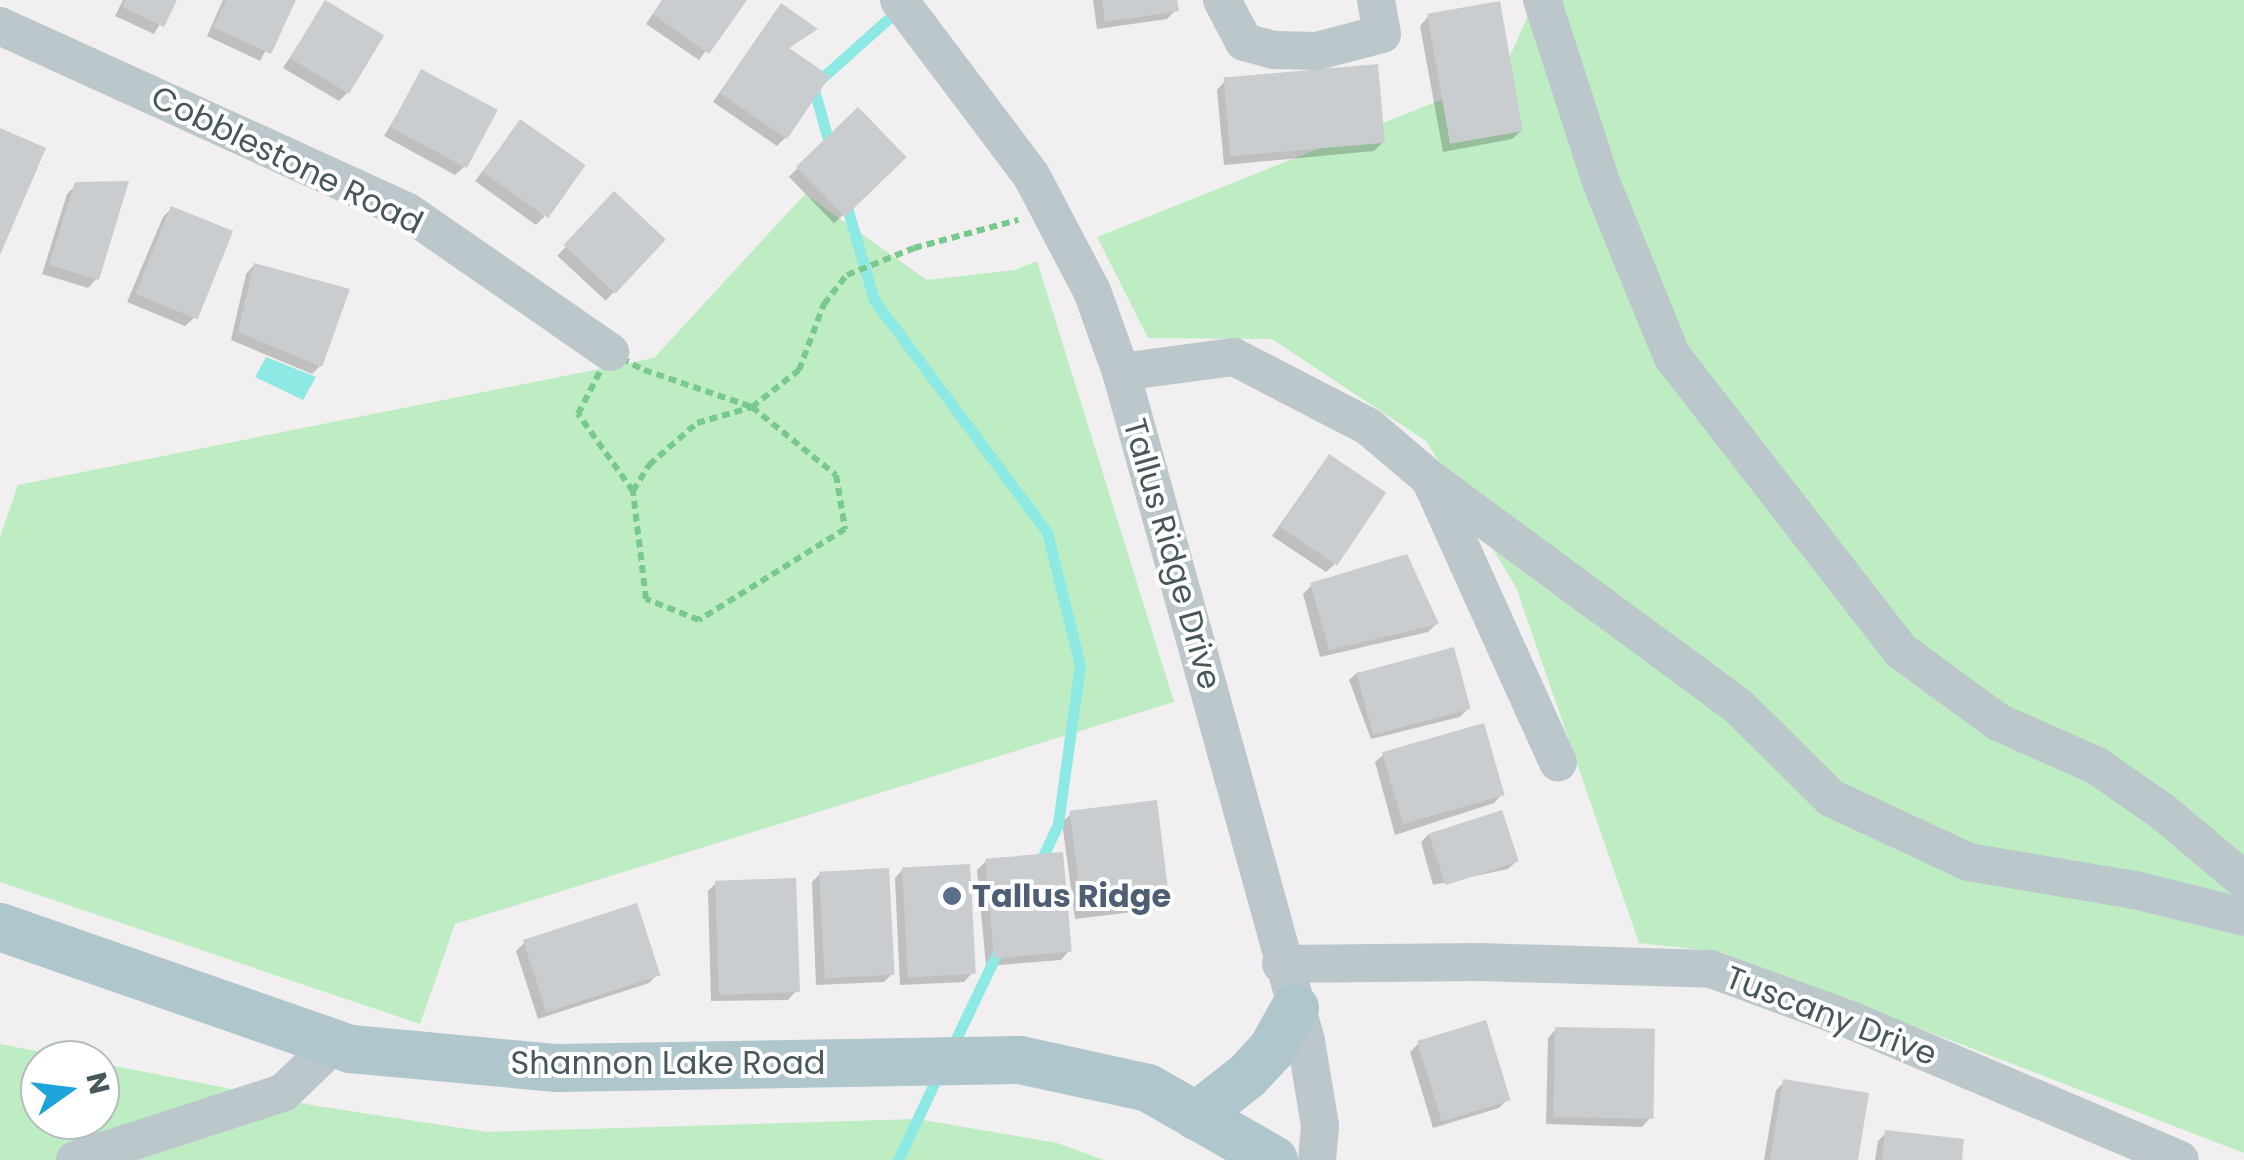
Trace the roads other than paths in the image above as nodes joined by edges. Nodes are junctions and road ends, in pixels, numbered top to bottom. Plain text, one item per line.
1 (900, 0) edge
2 (1222, 0) edge
3 (1376, 0) edge
4 (1542, 0) edge
5 (7, 18) edge
6 (610, 352) road end
7 (1120, 372) junction
8 (1430, 479) junction
9 (1558, 762) dead end
10 (2244, 880) edge
11 (2244, 917) edge
12 (0, 928) edge
13 (1281, 964) junction
14 (1295, 1008) junction
15 (335, 1044) junction
16 (1196, 1116) junction
17 (75, 1160) edge
18 (1274, 1160) edge
19 (1317, 1160) edge
20 (2180, 1160) edge

1 - 7 street, Tallus Ridge Drive
2 - 3 street
4 - 10 street
5 - 6 street, Cobblestone Road
7 - 8 street
7 - 13 street, Tallus Ridge Drive
8 - 9 street
8 - 11 street
12 - 15 main road, Shannon Lake Road
13 - 14 street, Tallus Ridge Drive
13 - 20 street, Tuscany Drive
14 - 16 main road
14 - 19 street, Tallus Ridge Drive
15 - 16 main road, Shannon Lake Road
15 - 17 street
16 - 18 main road, Shannon Lake Road

